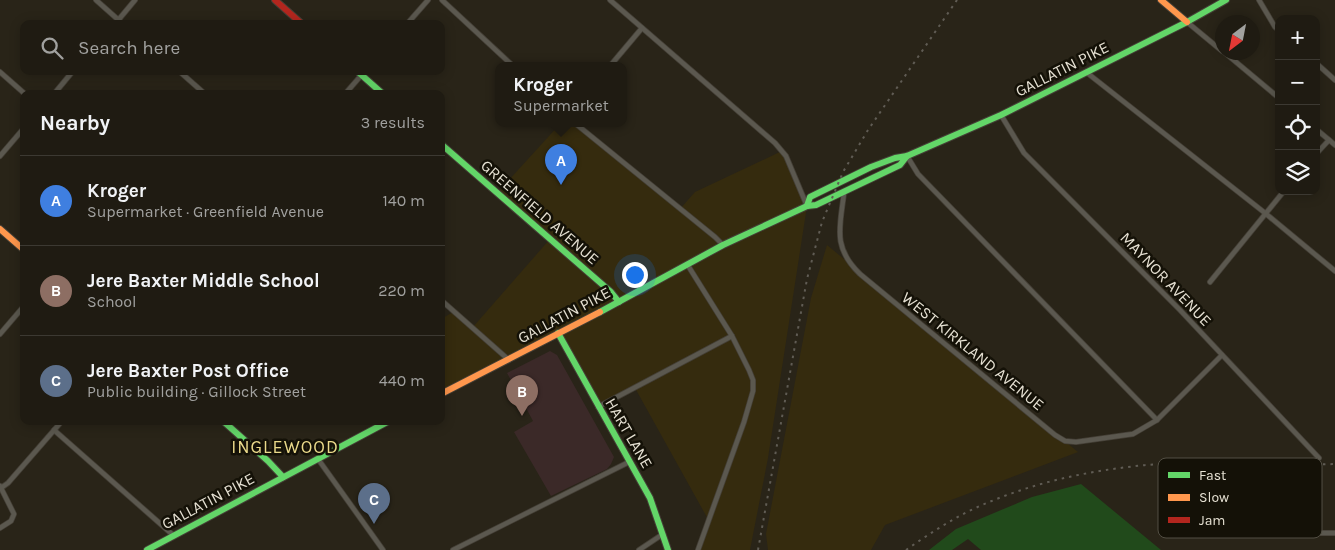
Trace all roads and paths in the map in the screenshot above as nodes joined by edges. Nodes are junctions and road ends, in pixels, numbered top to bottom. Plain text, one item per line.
1 (96, 0) edge
2 (135, 0) edge
3 (275, 0) edge
4 (428, 0) edge
5 (442, 0) edge
6 (610, 0) edge
7 (1161, 0) edge
8 (1226, 0) edge
9 (1259, 0) edge
10 (115, 20) edge
11 (119, 20) edge
12 (298, 20) edge
13 (410, 20) edge
14 (1187, 22) junction
15 (1275, 27) edge
16 (642, 28) junction
17 (1215, 45) edge
18 (1233, 60) edge
19 (509, 62) edge
20 (613, 62) edge
21 (1320, 67) edge
22 (0, 72) edge
23 (1086, 72) junction
24 (70, 75) edge
25 (184, 75) edge
26 (359, 75) edge
27 (363, 75) edge
28 (1335, 80) edge
29 (20, 90) edge
30 (57, 90) edge
31 (200, 90) edge
32 (348, 90) edge
33 (379, 90) edge
34 (1275, 95) edge
35 (1000, 115) junction
36 (580, 127) edge
37 (20, 133) edge
38 (1320, 133) edge
39 (1328, 140) junction
40 (1335, 145) edge
41 (445, 147) edge
42 (1319, 150) edge
43 (0, 156) edge
44 (907, 156) junction
45 (844, 193) junction
46 (1281, 195) edge
47 (807, 206) junction
48 (1265, 213) junction
49 (0, 229) edge
50 (20, 246) edge
51 (723, 246) junction
52 (687, 264) junction
53 (1335, 271) edge
54 (1210, 282) dead end
55 (618, 302) junction
56 (445, 304) edge
57 (20, 311) edge
58 (0, 334) edge
59 (558, 334) junction
60 (732, 336) junction
61 (1222, 355) junction
62 (509, 360) junction
63 (445, 392) edge
64 (598, 407) junction
65 (1157, 420) junction
66 (58, 425) edge
67 (228, 425) edge
68 (382, 425) edge
69 (54, 430) junction
70 (1319, 458) dead end
71 (318, 459) junction
72 (629, 462) junction
73 (283, 477) junction
74 (1, 487) edge
75 (0, 528) edge
76 (1322, 533) edge
77 (1335, 533) edge
78 (664, 534) junction
79 (173, 535) junction
80 (147, 550) edge
81 (383, 550) edge
82 (454, 550) edge
83 (639, 550) edge
84 (668, 550) edge
85 (698, 550) edge

1 - 10 street
2 - 11 street
3 - 12 main road
4 - 13 street
5 - 19 street
6 - 16 street
7 - 14 main road
8 - 14 main road, GALLATIN PIKE
9 - 15 street
14 - 17 street
14 - 23 main road, GALLATIN PIKE
16 - 20 street
16 - 47 street
18 - 34 street
21 - 28 street
22 - 29 street
23 - 35 main road, GALLATIN PIKE
23 - 48 street
24 - 30 street
25 - 31 street
26 - 32 street
27 - 33 main road
35 - 44 main road, GALLATIN PIKE
35 - 61 street, MAYNOR AVENUE
36 - 51 street
37 - 43 street
38 - 39 street
39 - 40 street
39 - 42 street
41 - 55 main road, GREENFIELD AVENUE
44 - 45 main road, GALLATIN PIKE
44 - 47 main road, GALLATIN PIKE
44 - 65 street
45 - 47 main road, GALLATIN PIKE
45 - 65 street, WEST KIRKLAND AVENUE
46 - 48 street
47 - 51 main road, GALLATIN PIKE
48 - 53 street
48 - 54 street
49 - 50 main road
51 - 52 main road, GALLATIN PIKE
52 - 55 main road, GALLATIN PIKE
52 - 60 street
55 - 59 main road, GALLATIN PIKE
56 - 62 street
57 - 58 street
59 - 62 main road, GALLATIN PIKE
59 - 64 main road, HART LANE
60 - 64 street
60 - 85 street
61 - 65 street, WEST KIRKLAND AVENUE
61 - 70 street, MAYNOR AVENUE
62 - 63 main road, GALLATIN PIKE
64 - 72 main road, HART LANE
66 - 69 street
67 - 73 main road
68 - 71 main road, GALLATIN PIKE
69 - 74 street
69 - 79 street
71 - 73 main road, GALLATIN PIKE
71 - 81 street
72 - 78 main road, HART LANE
72 - 82 street
73 - 79 main road, GALLATIN PIKE
74 - 75 street
76 - 77 street
78 - 83 street
78 - 84 main road, HART LANE
79 - 80 main road, GALLATIN PIKE

